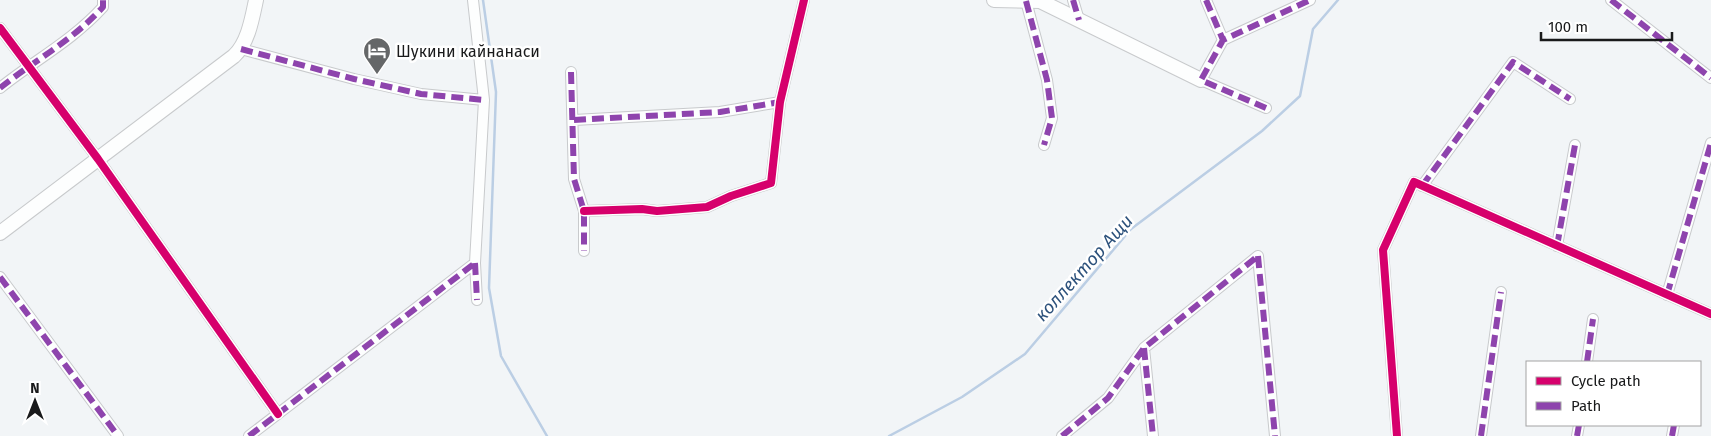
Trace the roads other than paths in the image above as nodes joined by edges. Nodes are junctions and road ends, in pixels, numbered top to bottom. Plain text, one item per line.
1 (103, 0) edge
2 (256, 0) edge
3 (473, 0) edge
4 (804, 0) edge
5 (994, 0) edge
6 (1073, 0) edge
7 (1206, 0) edge
8 (1310, 0) edge
9 (1611, 0) edge
10 (1026, 1) edge
11 (1079, 20) junction
12 (0, 28) edge
13 (1222, 40) junction
14 (241, 50) junction
15 (29, 65) junction
16 (571, 72) dead end
17 (1711, 78) edge
18 (1202, 80) junction
19 (0, 88) edge
20 (1570, 99) dead end
21 (484, 100) junction
22 (780, 102) junction
23 (1266, 108) dead end
24 (574, 120) junction
25 (1711, 143) edge
26 (1044, 145) dead end
27 (1575, 145) dead end
28 (98, 159) junction
29 (1422, 186) junction
30 (584, 212) junction
31 (0, 233) edge
32 (1557, 246) junction
33 (584, 251) dead end
34 (475, 263) junction
35 (0, 277) edge
36 (1501, 292) dead end
37 (1667, 295) junction
38 (477, 300) dead end
39 (1711, 314) edge
40 (1593, 319) dead end
41 (1144, 348) junction
42 (1587, 361) edge
43 (278, 414) junction
44 (118, 436) edge
45 (249, 436) edge
46 (1062, 436) edge
47 (1153, 436) edge
48 (1275, 436) edge
49 (1397, 436) edge
50 (1481, 436) edge

1 - 15 street
2 - 14 main road
3 - 21 street
4 - 22 street
5 - 10 main road
6 - 11 street
7 - 13 street
8 - 13 street
9 - 17 street
10 - 11 main road
10 - 26 street
11 - 18 main road
12 - 15 street
13 - 18 street
14 - 21 street
14 - 28 main road
15 - 19 street
15 - 28 street
16 - 24 street
18 - 23 street
20 - 29 street
21 - 34 street
22 - 24 street
22 - 30 street
24 - 30 street
25 - 37 street
27 - 32 street
28 - 31 main road
28 - 43 street
29 - 32 street
29 - 49 street
30 - 33 street
32 - 37 street
34 - 38 street
34 - 43 street
35 - 44 street
36 - 50 street
37 - 39 street
40 - 42 street
41 - 46 street
41 - 47 street
41 - 48 street
43 - 45 street

